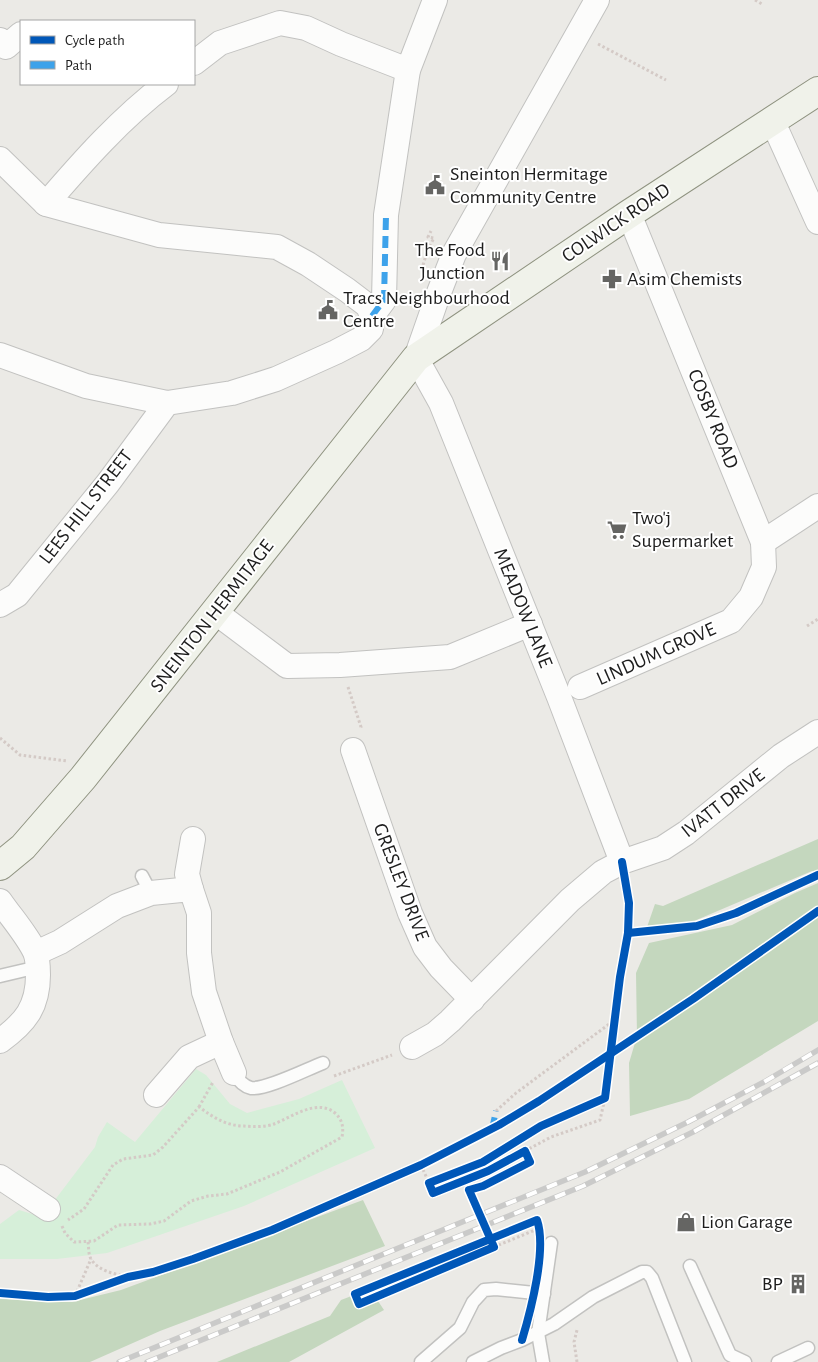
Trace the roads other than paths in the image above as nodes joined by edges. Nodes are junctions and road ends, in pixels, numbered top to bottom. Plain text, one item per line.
1 (435, 0) edge
2 (597, 0) edge
3 (20, 35) edge
4 (0, 40) edge
5 (195, 62) edge
6 (408, 70) junction
7 (165, 85) edge
8 (818, 91) edge
9 (772, 120) junction
10 (0, 159) edge
11 (46, 204) junction
12 (629, 214) junction
13 (818, 222) edge
14 (372, 316) junction
15 (0, 355) edge
16 (416, 358) junction
17 (167, 403) junction
18 (818, 506) edge
19 (763, 542) junction
20 (0, 605) edge
21 (214, 612) junction
22 (731, 621) joint
23 (530, 624) junction
24 (580, 687) dead end
25 (818, 732) edge
26 (353, 750) road end
27 (193, 840) dead end
28 (622, 862) junction
29 (0, 866) edge
30 (191, 889) junction
31 (0, 901) edge
32 (37, 960) junction
33 (0, 976) edge
34 (472, 1000) junction
35 (0, 1041) edge
36 (221, 1042) junction
37 (412, 1047) dead end
38 (322, 1063) dead end
39 (234, 1073) joint
40 (156, 1095) dead end
41 (0, 1177) edge
42 (55, 1217) road end
43 (551, 1243) dead end
44 (690, 1266) dead end
45 (544, 1294) junction
46 (538, 1332) junction
47 (808, 1348) dead end
48 (421, 1362) edge
49 (474, 1362) edge
50 (543, 1362) edge
51 (685, 1362) edge
52 (745, 1362) edge
53 (778, 1362) edge

1 - 6 street
2 - 16 street
3 - 4 street
5 - 6 street
6 - 14 street
7 - 11 street
8 - 9 street, COLWICK ROAD
9 - 12 street, COLWICK ROAD
9 - 13 street
10 - 11 street
11 - 14 street
12 - 16 street, COLWICK ROAD
12 - 19 street, COSBY ROAD
14 - 17 street
15 - 17 street
16 - 21 street, SNEINTON HERMITAGE
16 - 23 street, MEADOW LANE
17 - 20 street, LEES HILL STREET
18 - 19 street
19 - 22 street, COSBY ROAD
21 - 23 street
21 - 29 street, SNEINTON HERMITAGE
22 - 24 street, LINDUM GROVE
23 - 28 street, MEADOW LANE
25 - 28 street, IVATT DRIVE
26 - 34 street, GRESLEY DRIVE
27 - 30 street
28 - 34 street
30 - 32 street
30 - 36 street
31 - 32 street
32 - 33 lane
32 - 35 street
34 - 37 street
36 - 39 street
36 - 40 street
38 - 39 lane
41 - 42 street
43 - 45 lane
44 - 52 lane
45 - 46 lane
45 - 48 lane
46 - 49 lane
46 - 50 lane
46 - 51 lane
47 - 53 lane

